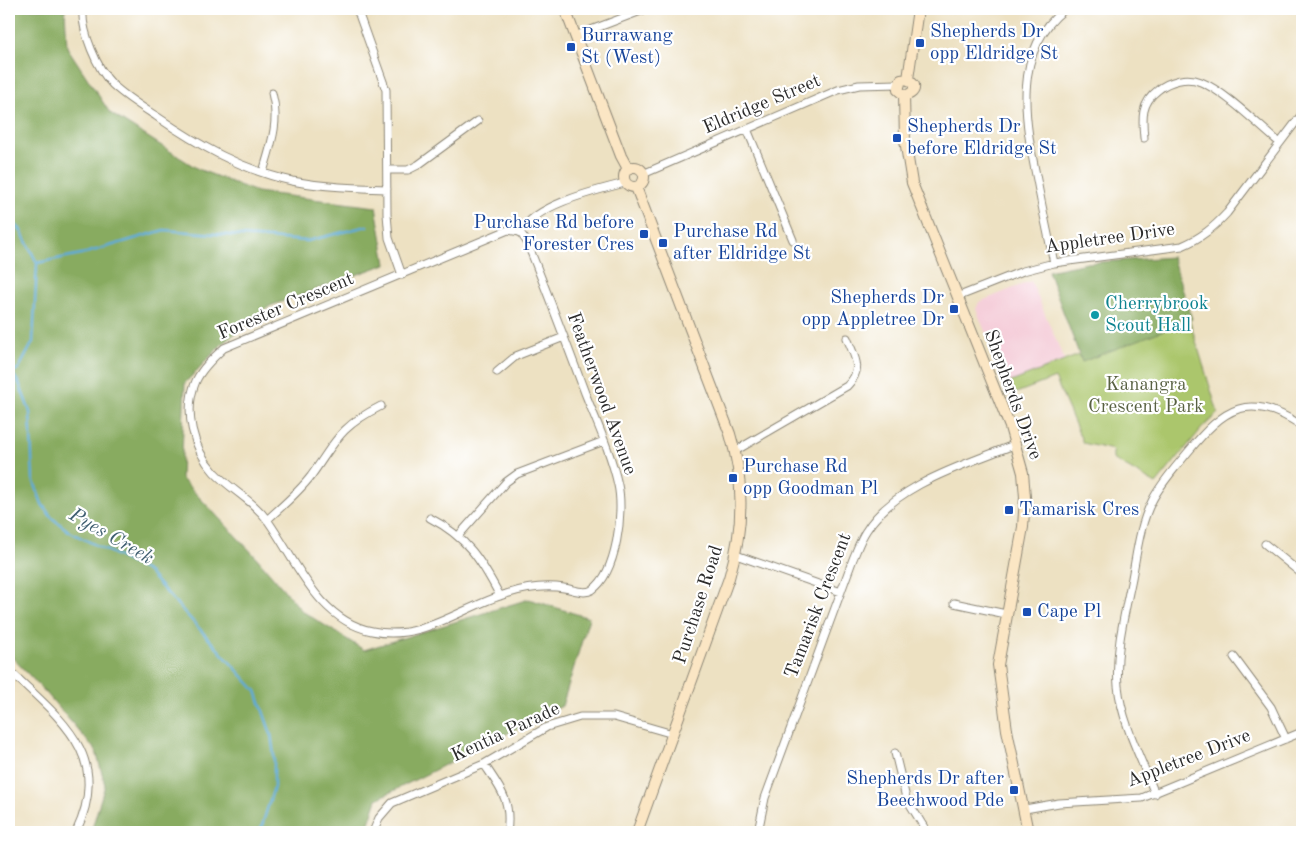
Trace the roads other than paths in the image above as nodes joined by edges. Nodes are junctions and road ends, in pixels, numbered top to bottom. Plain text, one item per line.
1 (84, 9) edge
2 (357, 9) edge
3 (565, 9) edge
4 (646, 9) edge
5 (918, 9) edge
6 (1065, 9) edge
7 (575, 36) junction
8 (908, 79) junction
9 (898, 84) junction
10 (272, 94) dead end
11 (904, 95) junction
12 (1302, 114) edge
13 (478, 121) dead end
14 (747, 129) junction
15 (1144, 138) dead end
16 (1280, 143) junction
17 (628, 169) junction
18 (388, 170) junction
19 (263, 172) junction
20 (643, 174) junction
21 (625, 183) junction
22 (636, 187) junction
23 (387, 188) junction
24 (520, 232) junction
25 (793, 240) dead end
26 (1054, 262) junction
27 (402, 275) junction
28 (957, 297) junction
29 (564, 338) junction
30 (847, 338) dead end
31 (497, 372) dead end
32 (380, 406) dead end
33 (1302, 426) edge
34 (604, 441) junction
35 (1016, 444) junction
36 (735, 451) junction
37 (430, 518) dead end
38 (267, 520) junction
39 (458, 535) junction
40 (1265, 544) dead end
41 (736, 556) junction
42 (1302, 574) edge
43 (585, 592) joint
44 (841, 592) junction
45 (500, 596) junction
46 (954, 603) dead end
47 (1006, 614) junction
48 (1234, 658) dead end
49 (9, 670) edge
50 (1302, 732) edge
51 (673, 734) junction
52 (1286, 739) junction
53 (895, 753) dead end
54 (484, 764) junction
55 (1155, 794) junction
56 (1025, 810) junction
57 (76, 832) edge
58 (373, 832) edge
59 (507, 832) edge
60 (637, 832) edge
61 (758, 832) edge
62 (927, 832) edge
63 (1028, 832) edge

1 - 19 street
2 - 18 street
3 - 7 main road
4 - 7 street
5 - 8 main road
6 - 26 street
7 - 17 main road
8 - 9 main road
8 - 11 main road
9 - 11 main road
9 - 14 street, Eldridge Street
10 - 19 street
11 - 28 main road, Shepherds Drive
12 - 16 street, Appletree Drive
13 - 18 street
14 - 20 street, Eldridge Street
14 - 25 street
15 - 16 street
16 - 26 street, Appletree Drive
17 - 20 main road
17 - 21 main road
18 - 23 street
19 - 23 street
20 - 22 main road
21 - 22 main road
21 - 24 street
22 - 36 main road, Purchase Road
23 - 27 street
24 - 27 street, Forester Crescent
24 - 29 street, Featherwood Avenue
26 - 28 street, Appletree Drive
27 - 38 street, Forester Crescent
28 - 35 main road, Shepherds Drive
29 - 31 street
29 - 34 street, Featherwood Avenue
30 - 36 street
32 - 38 street
33 - 55 street
34 - 39 street
34 - 43 street, Featherwood Avenue
35 - 44 street, Tamarisk Crescent
35 - 47 main road, Shepherds Drive
36 - 41 main road, Purchase Road
37 - 39 street
38 - 45 street, Forester Crescent
39 - 45 street
40 - 42 street
41 - 44 street
41 - 51 main road, Purchase Road
43 - 45 street, Forester Crescent
44 - 61 street, Tamarisk Crescent
46 - 47 street
47 - 56 main road, Shepherds Drive
48 - 52 street
49 - 57 street
50 - 52 street, Appletree Drive
51 - 54 street, Kentia Parade
51 - 60 main road, Purchase Road
52 - 55 street, Appletree Drive
53 - 62 street
54 - 58 street, Kentia Parade
54 - 59 street
55 - 56 street, Appletree Drive
56 - 63 main road, Shepherds Drive

